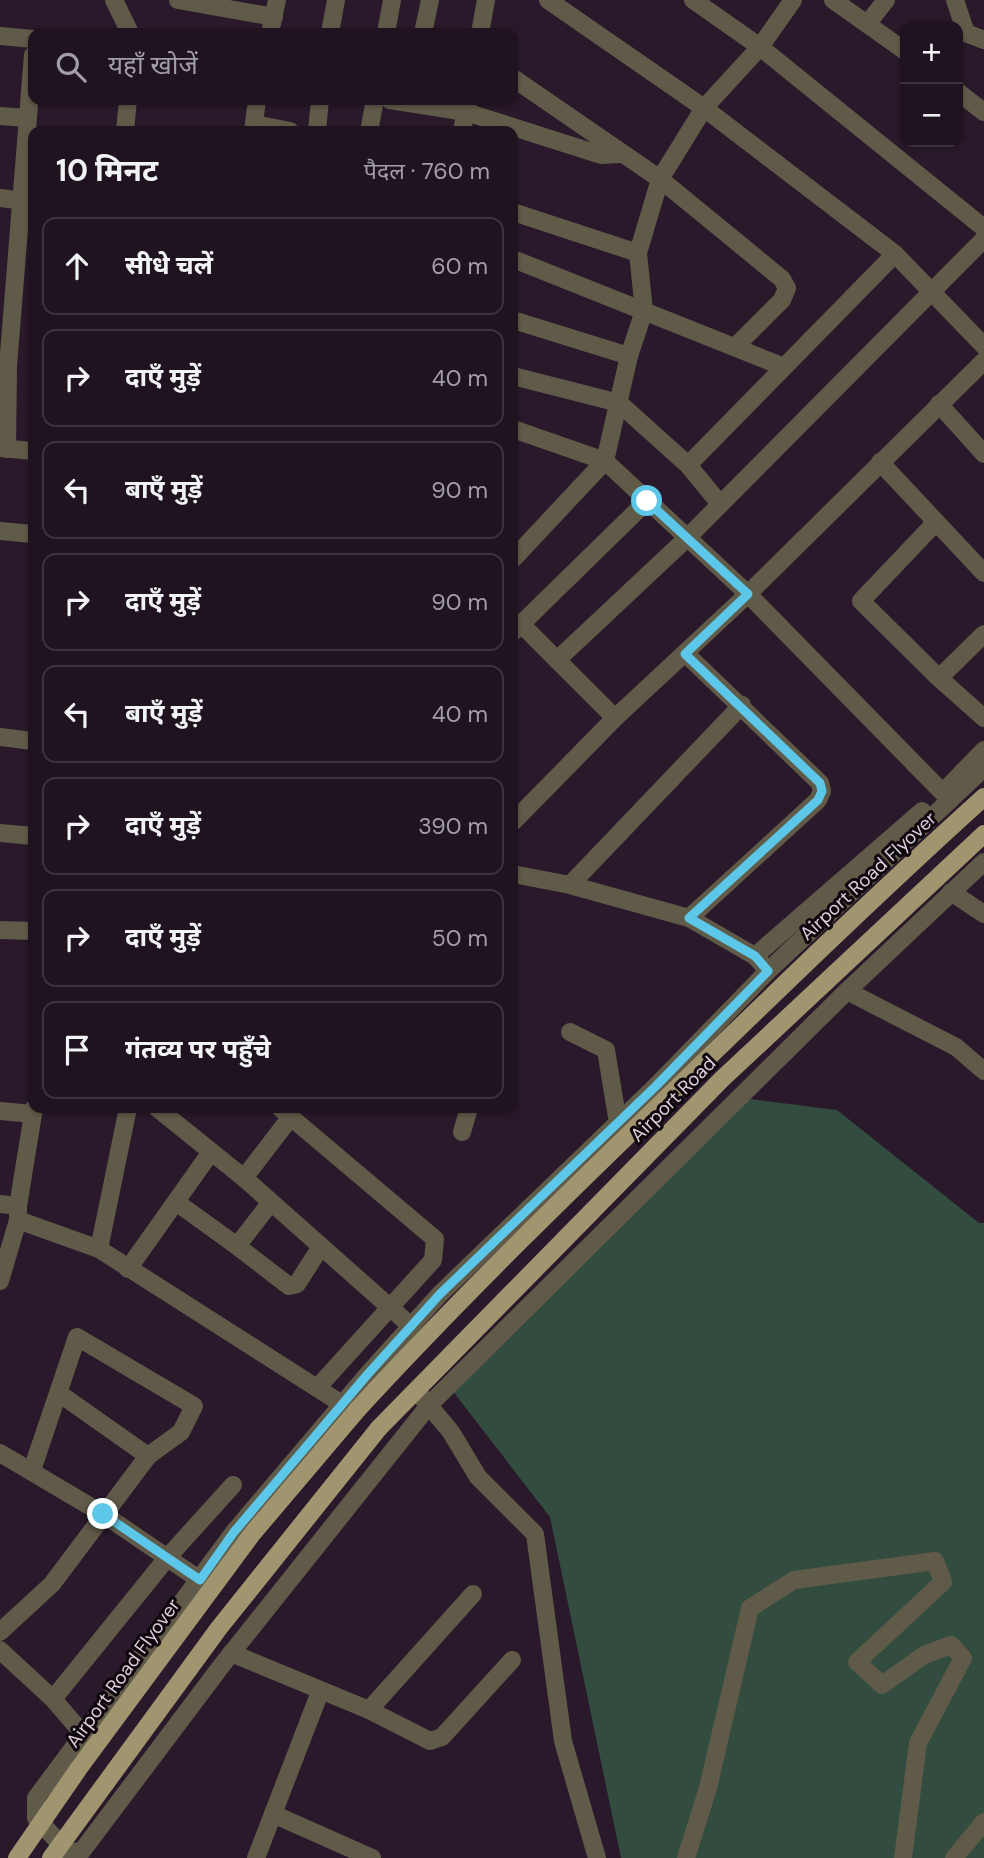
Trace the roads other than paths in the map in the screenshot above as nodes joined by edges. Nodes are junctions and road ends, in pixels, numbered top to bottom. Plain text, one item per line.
1 (114, 0) edge
2 (178, 0) edge
3 (336, 0) edge
4 (392, 0) edge
5 (429, 0) edge
6 (486, 0) edge
7 (548, 0) edge
8 (693, 0) edge
9 (793, 0) edge
10 (833, 0) edge
11 (886, 0) edge
12 (955, 0) edge
13 (273, 17) edge
14 (868, 23) junction
15 (128, 28) edge
16 (331, 28) edge
17 (387, 28) edge
18 (424, 28) edge
19 (481, 28) edge
20 (0, 36) edge
21 (28, 39) edge
22 (984, 40) edge
23 (760, 47) junction
24 (900, 47) edge
25 (518, 82) edge
26 (963, 96) edge
27 (28, 105) edge
28 (128, 105) edge
29 (256, 105) edge
30 (320, 105) edge
31 (374, 105) edge
32 (467, 106) edge
33 (704, 108) junction
34 (984, 112) edge
35 (0, 116) edge
36 (27, 118) junction
37 (125, 126) edge
38 (254, 126) edge
39 (317, 126) edge
40 (370, 126) edge
41 (464, 126) edge
42 (620, 155) junction
43 (660, 179) junction
44 (0, 198) edge
45 (24, 201) junction
46 (518, 216) edge
47 (984, 229) edge
48 (984, 239) edge
49 (638, 253) junction
50 (894, 254) junction
51 (518, 261) edge
52 (932, 292) junction
53 (644, 311) junction
54 (518, 322) edge
55 (736, 346) junction
56 (984, 346) edge
57 (629, 356) junction
58 (984, 361) edge
59 (4, 365) edge
60 (784, 367) junction
61 (518, 377) edge
62 (619, 403) junction
63 (939, 404) junction
64 (518, 431) edge
65 (4, 449) edge
66 (28, 451) edge
67 (984, 454) edge
68 (605, 461) junction
69 (880, 462) junction
70 (688, 465) junction
71 (647, 501) junction
72 (720, 504) junction
73 (936, 522) junction
74 (0, 531) edge
75 (28, 534) edge
76 (686, 539) junction
77 (518, 554) edge
78 (984, 573) edge
79 (748, 594) junction
80 (518, 627) edge
81 (518, 629) edge
82 (984, 634) edge
83 (685, 654) junction
84 (557, 660) junction
85 (939, 678) junction
86 (742, 705) junction
87 (615, 718) junction
88 (984, 718) edge
89 (0, 737) edge
90 (28, 740) edge
91 (984, 750) edge
92 (984, 768) edge
93 (946, 797) junction
94 (984, 797) edge
95 (518, 817) edge
96 (0, 833) edge
97 (984, 834) edge
98 (28, 836) edge
99 (970, 847) junction
100 (984, 862) edge
101 (518, 875) edge
102 (570, 885) junction
103 (951, 892) junction
104 (984, 914) edge
105 (689, 918) junction
106 (0, 930) edge
107 (28, 932) edge
108 (755, 956) junction
109 (768, 971) junction
110 (781, 987) junction
111 (847, 991) junction
112 (570, 1031) dead end
113 (984, 1071) edge
114 (0, 1111) edge
115 (28, 1111) edge
116 (34, 1113) edge
117 (127, 1113) edge
118 (163, 1113) edge
119 (285, 1113) edge
120 (468, 1113) edge
121 (618, 1123) junction
122 (462, 1132) dead end
123 (211, 1152) junction
124 (244, 1178) junction
125 (176, 1202) junction
126 (271, 1202) junction
127 (546, 1203) junction
128 (12, 1210) edge
129 (237, 1246) junction
130 (320, 1248) junction
131 (99, 1250) junction
132 (128, 1269) junction
133 (0, 1281) edge
134 (388, 1307) junction
135 (411, 1326) junction
136 (318, 1387) junction
137 (414, 1390) junction
138 (60, 1394) junction
139 (430, 1404) junction
140 (350, 1407) junction
141 (0, 1453) edge
142 (148, 1456) junction
143 (32, 1470) junction
144 (233, 1485) dead end
145 (103, 1514) junction
146 (167, 1558) junction
147 (200, 1580) junction
148 (473, 1594) dead end
149 (0, 1632) edge
150 (0, 1650) edge
151 (231, 1653) junction
152 (512, 1660) dead end
153 (320, 1692) junction
154 (53, 1699) junction
155 (369, 1710) junction
156 (84, 1735) junction
157 (273, 1814) junction
158 (984, 1822) edge
159 (79, 1855) edge
160 (17, 1858) edge
161 (51, 1858) edge
162 (256, 1858) edge
163 (372, 1858) edge
164 (597, 1858) edge
165 (686, 1858) edge
166 (903, 1858) edge
167 (954, 1858) edge

1 - 15 street
2 - 13 street
3 - 16 street
4 - 17 street
5 - 18 street
6 - 19 street
7 - 33 street
8 - 23 street
9 - 23 street
10 - 14 street
11 - 14 street
12 - 22 street
14 - 24 street
20 - 21 street
23 - 33 street
23 - 47 street
25 - 42 street
26 - 34 street
27 - 36 street
28 - 37 street
29 - 38 street
30 - 39 street
31 - 40 street
32 - 41 street
32 - 42 street
33 - 43 street
33 - 50 street
35 - 36 street
36 - 45 street
42 - 43 street
43 - 49 street
43 - 55 street
44 - 45 street
45 - 59 street
46 - 49 street
48 - 52 street
49 - 53 street
50 - 52 street
50 - 60 street
51 - 53 street
52 - 56 street
52 - 72 street
53 - 55 street
53 - 57 street
54 - 57 street
55 - 60 street
57 - 62 street
58 - 63 street
59 - 65 street
60 - 70 street
61 - 62 street
62 - 68 street
62 - 70 street
63 - 67 street
63 - 69 street
64 - 68 street
65 - 66 street
68 - 71 street
68 - 77 street
69 - 73 street
69 - 79 street
70 - 72 street
71 - 76 street
71 - 80 street
72 - 76 street
73 - 78 street
73 - 85 street
74 - 75 street
76 - 79 street
76 - 84 street
79 - 83 street
79 - 93 street
81 - 84 street
82 - 85 street
83 - 86 street
83 - 87 street
84 - 87 street
85 - 88 street
86 - 102 street
86 - 105 street
87 - 95 street
89 - 90 street
91 - 93 street
92 - 93 street
93 - 108 street
93 - 109 street
94 - 110 main road, Airport Road Flyover
96 - 98 street
97 - 99 main road
99 - 100 street
99 - 137 main road, Airport Road
100 - 103 street
101 - 102 street
102 - 105 street
103 - 104 street
103 - 111 street
105 - 108 street
106 - 107 street
108 - 109 street
109 - 110 street
109 - 121 street
110 - 127 main road, Airport Road Flyover
111 - 113 street
111 - 139 street
112 - 121 street
114 - 115 street
116 - 128 street
117 - 131 street
118 - 123 street
119 - 124 street
119 - 134 street
120 - 122 street
121 - 127 street
123 - 124 street
123 - 125 street
124 - 126 street
125 - 129 street
125 - 132 street
126 - 129 street
126 - 130 street
127 - 135 street
127 - 140 main road, Airport Road Flyover
128 - 131 street
128 - 133 street
129 - 130 street
130 - 134 street
131 - 132 street
132 - 136 street
134 - 135 street
134 - 136 street
135 - 140 street
136 - 140 street
137 - 139 street
137 - 161 main road, bridge
138 - 142 street
138 - 142 street
138 - 143 street
139 - 151 street
139 - 164 street
140 - 147 street
140 - 160 main road, Airport Road Flyover, bridge
141 - 143 street
142 - 145 street
143 - 145 street
144 - 146 street
145 - 146 street
145 - 149 street
146 - 147 street
146 - 154 street
147 - 156 street
148 - 155 street
150 - 154 street
151 - 153 street
151 - 159 street
152 - 155 street
153 - 155 street
153 - 157 street
154 - 156 street
156 - 159 street
157 - 162 street
157 - 163 street
158 - 167 street
165 - 166 street

